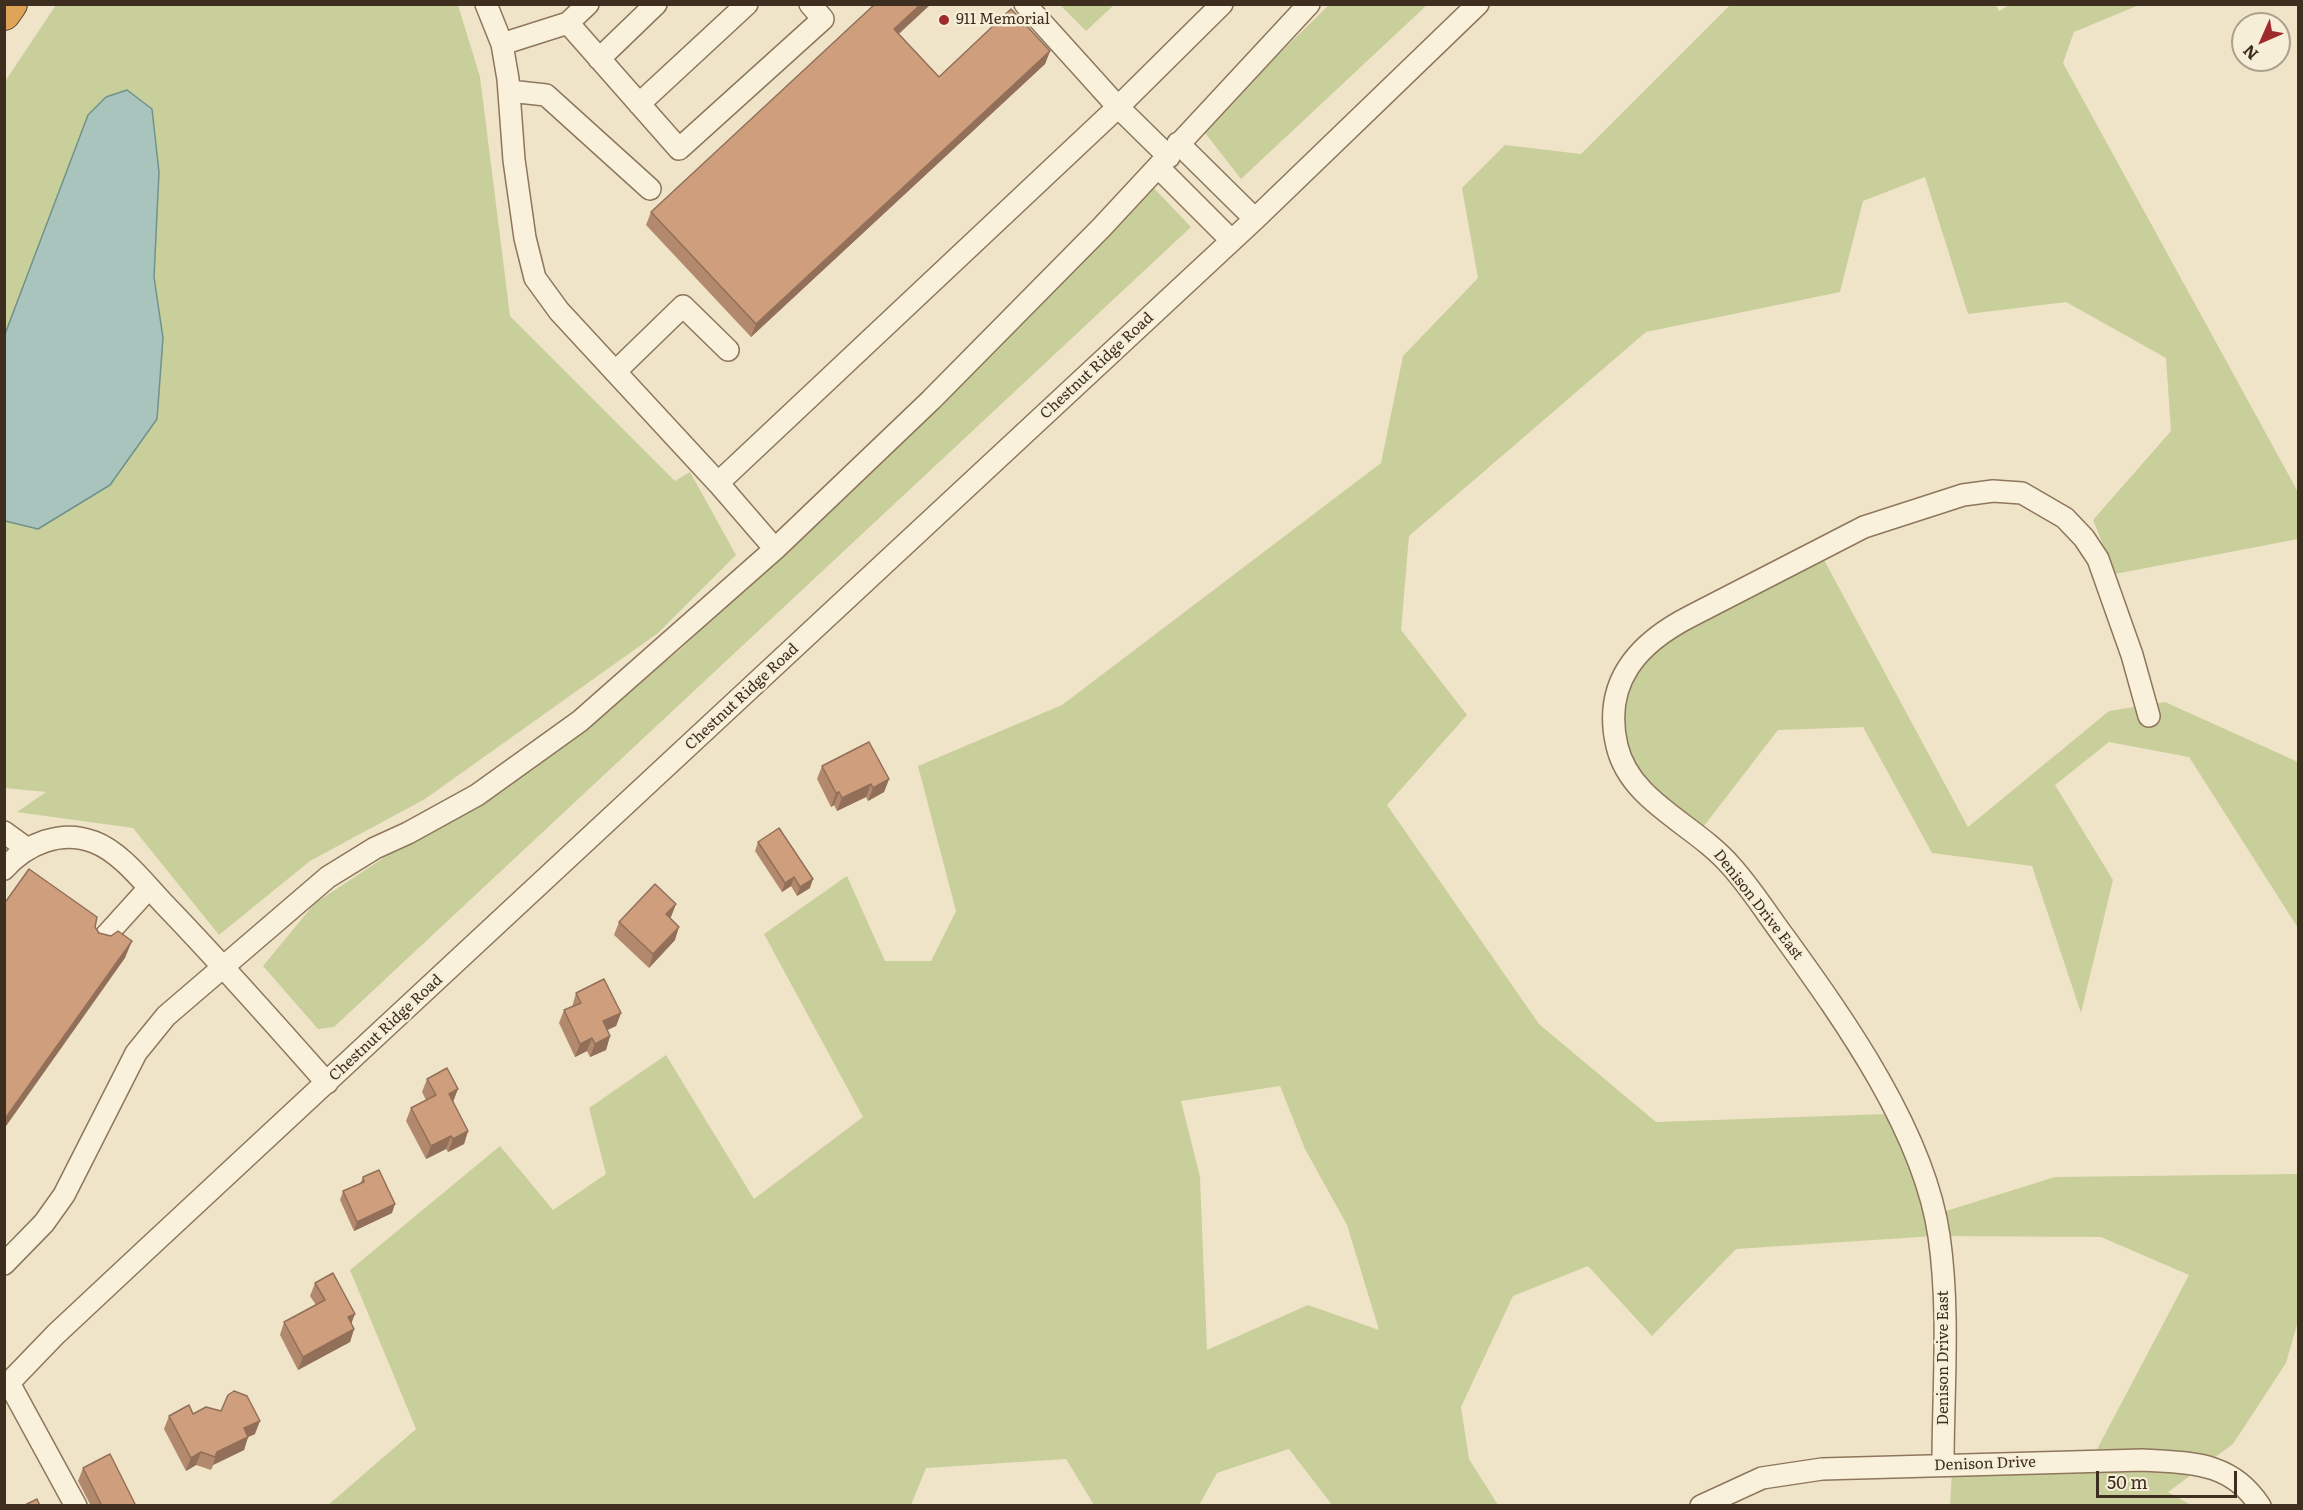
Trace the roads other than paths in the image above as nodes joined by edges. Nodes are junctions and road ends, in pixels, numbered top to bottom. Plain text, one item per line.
1 (10, 4) edge
2 (486, 4) edge
3 (588, 4) edge
4 (656, 4) edge
5 (747, 4) edge
6 (810, 4) edge
7 (1025, 4) edge
8 (1222, 4) edge
9 (1309, 4) edge
10 (1478, 4) edge
11 (4, 14) edge
12 (568, 23) junction
13 (502, 44) junction
14 (599, 59) junction
15 (509, 91) junction
16 (639, 104) junction
17 (1118, 107) junction
18 (1169, 156) junction
19 (650, 189) dead end
20 (1255, 219) junction
21 (1231, 240) junction
22 (728, 350) dead end
23 (615, 372) junction
24 (718, 483) junction
25 (775, 549) junction
26 (2149, 716) dead end
27 (4, 832) edge
28 (26, 848) junction
29 (4, 869) edge
30 (149, 888) junction
31 (101, 941) edge
32 (223, 966) junction
33 (327, 1083) junction
34 (4, 1264) edge
35 (7, 1386) edge
36 (1943, 1465) junction
37 (76, 1506) edge
38 (1701, 1506) edge
39 (2260, 1506) edge

1 - 11 highway
2 - 13 street
3 - 12 street
4 - 14 street
5 - 16 street
6 - 16 street
7 - 17 street
8 - 17 street
9 - 18 street
10 - 20 street, Chestnut Ridge Road
12 - 13 street
12 - 14 street
13 - 15 street
14 - 16 street
15 - 19 street
15 - 23 street
17 - 18 street
17 - 24 street
18 - 20 street
18 - 21 street
18 - 25 street
20 - 21 street, Chestnut Ridge Road
21 - 33 street, Chestnut Ridge Road
22 - 23 street
23 - 24 street
24 - 25 street
25 - 32 street
26 - 36 street, Denison Drive East
27 - 28 street
28 - 29 street
28 - 30 street
30 - 31 street
30 - 32 street
32 - 33 street
32 - 34 street
33 - 35 street, Chestnut Ridge Road
35 - 37 street
36 - 38 street, Denison Drive
36 - 39 street, Denison Drive

